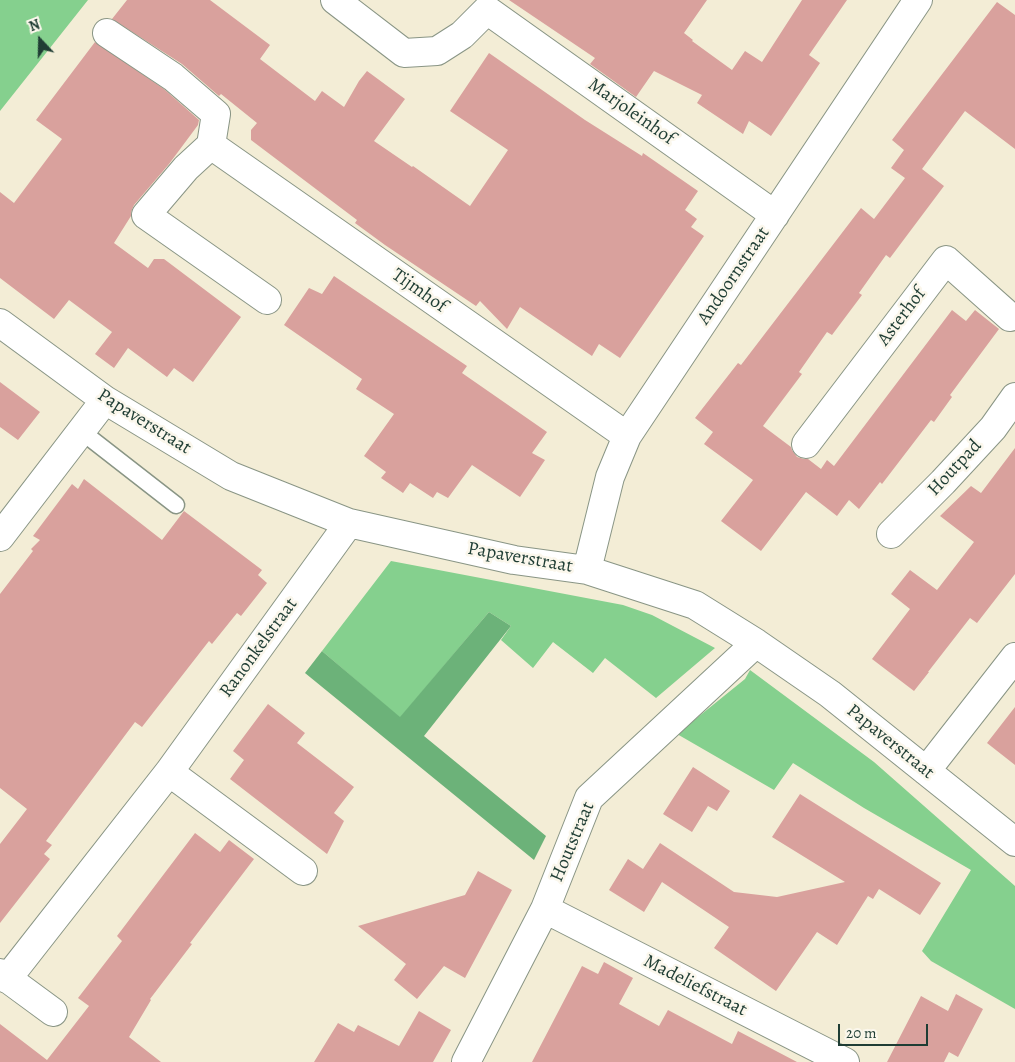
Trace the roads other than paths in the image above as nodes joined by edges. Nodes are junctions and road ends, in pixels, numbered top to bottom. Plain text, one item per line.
1 (335, 0) edge
2 (918, 0) edge
3 (481, 5) edge
4 (108, 33) dead end
5 (211, 145) junction
6 (775, 215) junction
7 (267, 300) dead end
8 (1014, 318) edge
9 (0, 323) edge
10 (1015, 397) edge
11 (105, 400) junction
12 (81, 431) junction
13 (627, 436) junction
14 (806, 444) dead end
15 (176, 505) dead end
16 (348, 523) junction
17 (891, 534) dead end
18 (0, 538) edge
19 (588, 570) junction
20 (756, 643) junction
21 (1015, 657) edge
22 (926, 771) junction
23 (169, 772) junction
24 (1015, 842) edge
25 (303, 871) dead end
26 (545, 909) junction
27 (3, 976) edge
28 (53, 1012) dead end
29 (466, 1062) edge
30 (845, 1062) edge

1 - 3 street, Marjoleinhof
2 - 6 street, Andoornstraat
3 - 6 street, Marjoleinhof
4 - 5 street
5 - 7 street
5 - 13 street, Tijmhof
6 - 13 street, Andoornstraat
8 - 14 street, Asterhof
9 - 11 street, Papaverstraat
10 - 17 street, Houtpad
11 - 12 street
11 - 16 street, Papaverstraat
12 - 15 lane
12 - 18 street
13 - 19 street, Andoornstraat
16 - 19 street, Papaverstraat
16 - 23 street, Ranonkelstraat
19 - 20 street, Papaverstraat
20 - 22 street, Papaverstraat
20 - 26 street, Houtstraat
21 - 22 street
22 - 24 street, Papaverstraat
23 - 25 street
23 - 27 street, Ranonkelstraat
26 - 29 street, Houtstraat
26 - 30 street, Madeliefstraat
27 - 28 street

